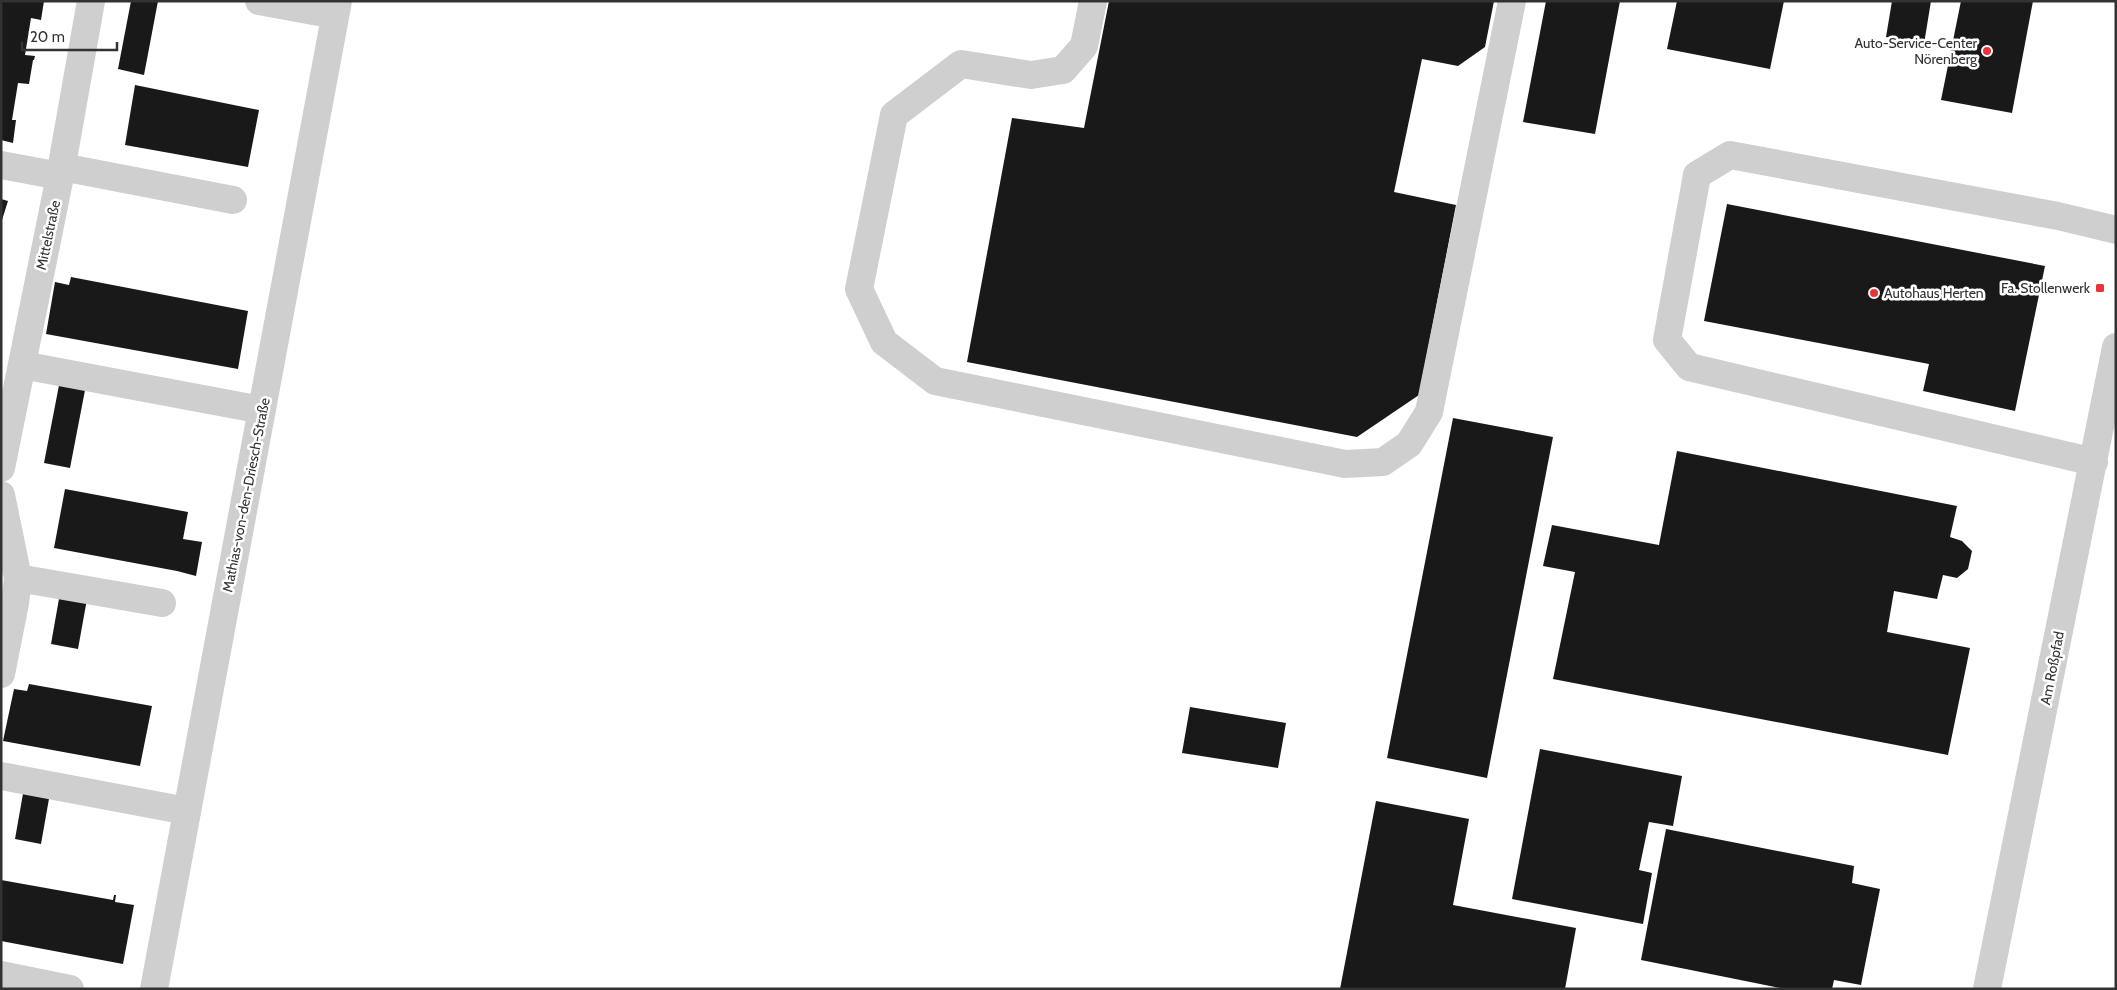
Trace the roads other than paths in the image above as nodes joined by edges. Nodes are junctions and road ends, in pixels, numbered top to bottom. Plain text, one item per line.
1 (91, 1) edge
2 (259, 1) edge
3 (1093, 1) edge
4 (1512, 1) edge
5 (337, 8) edge
6 (1, 166) edge
7 (61, 172) junction
8 (233, 200) dead end
9 (2116, 230) edge
10 (2116, 346) edge
11 (22, 365) junction
12 (262, 410) junction
13 (2109, 413) edge
14 (2094, 462) junction
15 (1, 468) edge
16 (1, 495) edge
17 (4, 521) edge
18 (18, 578) junction
19 (162, 603) dead end
20 (1, 674) edge
21 (1, 776) edge
22 (187, 811) junction
23 (1, 975) edge
24 (70, 989) edge
25 (154, 989) edge
26 (1987, 989) edge

1 - 7 street, Mittelstraße
2 - 5 street
3 - 4 street
5 - 12 street, Mathias-von-den-Driesch-Straße
6 - 7 street
7 - 8 street
7 - 11 street, Mittelstraße
9 - 14 street
10 - 13 street, Am Roßpfad
11 - 12 street
11 - 15 street, Mittelstraße
12 - 22 street, Mathias-von-den-Driesch-Straße
13 - 14 street, Am Roßpfad
14 - 26 street, Am Roßpfad
16 - 17 street
17 - 18 street
18 - 19 street
18 - 20 street
21 - 22 street
22 - 25 street, Mathias-von-den-Driesch-Straße
23 - 24 street

